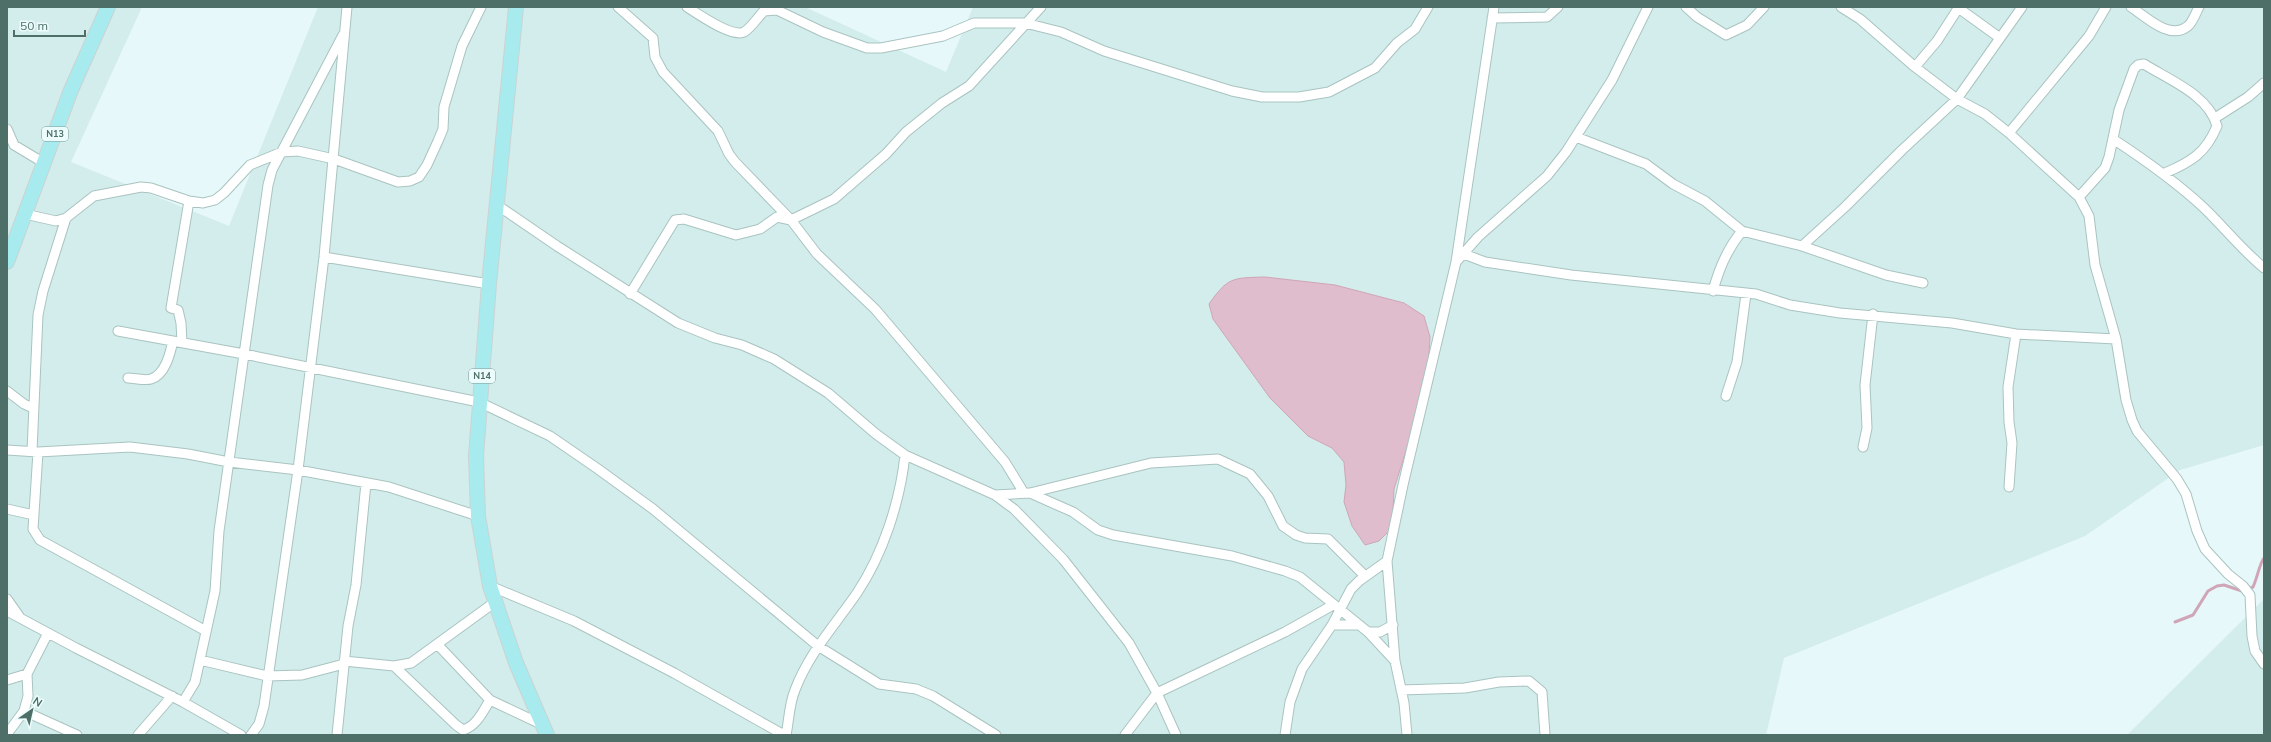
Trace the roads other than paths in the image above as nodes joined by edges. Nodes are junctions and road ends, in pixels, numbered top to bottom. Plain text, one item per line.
1 (347, 7) edge
2 (481, 7) edge
3 (516, 7) edge
4 (618, 7) edge
5 (687, 7) edge
6 (1041, 7) edge
7 (1428, 7) edge
8 (1494, 7) edge
9 (1558, 7) edge
10 (1648, 7) edge
11 (1686, 7) edge
12 (1764, 7) edge
13 (1841, 7) edge
14 (1958, 7) edge
15 (2022, 7) edge
16 (2106, 7) edge
17 (2131, 7) edge
18 (2199, 7) edge
19 (106, 8) edge
20 (1492, 18) junction
21 (1025, 23) junction
22 (345, 32) junction
23 (2000, 38) junction
24 (1915, 67) junction
25 (2264, 83) edge
26 (1957, 99) junction
27 (2215, 118) junction
28 (7, 130) edge
29 (2009, 133) junction
30 (1576, 137) junction
31 (2113, 139) junction
32 (282, 152) junction
33 (334, 158) junction
34 (44, 163) junction
35 (2165, 173) junction
36 (2079, 197) junction
37 (189, 201) junction
38 (497, 205) junction
39 (25, 214) junction
40 (66, 218) junction
41 (790, 220) junction
42 (1742, 231) junction
43 (1802, 246) junction
44 (1464, 254) junction
45 (324, 257) junction
46 (7, 262) edge
47 (1456, 262) junction
48 (2264, 268) edge
49 (1923, 283) dead end
50 (489, 284) junction
51 (1713, 291) junction
52 (630, 294) junction
53 (1746, 294) junction
54 (1873, 314) junction
55 (118, 332) dead end
56 (2016, 334) junction
57 (2116, 339) junction
58 (178, 342) junction
59 (244, 354) junction
60 (311, 369) junction
61 (128, 378) dead end
62 (7, 391) edge
63 (1726, 396) dead end
64 (480, 402) junction
65 (33, 408) junction
66 (1863, 447) dead end
67 (7, 450) edge
68 (35, 451) junction
69 (905, 455) junction
70 (229, 462) junction
71 (298, 470) junction
72 (366, 483) junction
73 (2009, 487) dead end
74 (1027, 493) junction
75 (994, 495) junction
76 (7, 510) edge
77 (34, 515) junction
78 (478, 516) junction
79 (1387, 561) junction
80 (1365, 576) junction
81 (490, 586) junction
82 (7, 599) edge
83 (495, 602) junction
84 (1336, 608) junction
85 (7, 611) edge
86 (20, 619) junction
87 (1332, 625) junction
88 (1358, 625) junction
89 (1393, 625) junction
90 (206, 632) junction
91 (1368, 632) junction
92 (48, 633) junction
93 (437, 644) junction
94 (818, 646) junction
95 (200, 660) junction
96 (1395, 661) junction
97 (344, 662) junction
98 (2264, 664) edge
99 (394, 666) junction
100 (27, 674) junction
101 (267, 676) junction
102 (7, 680) edge
103 (1401, 690) junction
104 (1157, 693) junction
105 (172, 696) junction
106 (490, 700) junction
107 (183, 702) junction
108 (24, 711) junction
109 (545, 730) edge
110 (7, 734) edge
111 (77, 735) edge
112 (138, 735) edge
113 (241, 735) edge
114 (251, 735) edge
115 (337, 735) edge
116 (785, 735) edge
117 (996, 735) edge
118 (1126, 735) edge
119 (1176, 735) edge
120 (1285, 735) edge
121 (1407, 735) edge
122 (1545, 735) edge

1 - 22 street
2 - 33 street
3 - 38 main road, N14
4 - 41 street
5 - 21 street
6 - 21 street
7 - 21 street
8 - 20 street
9 - 20 street
10 - 30 street
11 - 12 street
13 - 24 street
14 - 23 street
14 - 24 street
15 - 23 street
16 - 29 street
17 - 18 street
19 - 34 main road, N13
20 - 47 street
21 - 41 street
22 - 32 street
22 - 33 street
23 - 26 street
24 - 26 street
25 - 27 street
26 - 29 street
26 - 43 street
27 - 31 street
27 - 35 street
28 - 34 street
29 - 36 street
30 - 42 street
30 - 44 street
31 - 35 street
31 - 36 street
32 - 33 street
32 - 37 street
32 - 59 street
33 - 45 street
34 - 39 main road, N13
35 - 48 street
36 - 57 street
37 - 40 street
37 - 58 street
38 - 50 main road, N14
38 - 52 street
39 - 40 street
39 - 46 main road, N13
40 - 65 street
41 - 52 street
41 - 74 street
42 - 43 street
42 - 51 street
43 - 49 street
44 - 47 street
44 - 51 street
45 - 50 street
45 - 60 street
47 - 79 street
50 - 64 main road, N14
51 - 53 street
52 - 69 street
53 - 54 street
53 - 63 street
54 - 56 street
54 - 66 street
55 - 58 street
56 - 57 street
56 - 73 street
57 - 98 street
58 - 59 street
58 - 61 street
59 - 60 street
59 - 70 street
60 - 64 street
60 - 71 street
62 - 65 street
64 - 78 main road, N14
64 - 94 street
65 - 68 street
67 - 68 street
68 - 70 street
68 - 77 street
69 - 75 street
69 - 94 street
70 - 71 street
70 - 90 street
71 - 72 street
71 - 101 street
72 - 78 street
72 - 97 street
74 - 75 street
74 - 80 street
74 - 84 street
75 - 104 street
76 - 77 street
77 - 90 street
78 - 81 main road, N14
79 - 80 street
79 - 89 street
80 - 84 street
81 - 83 main road, N14
81 - 116 street
82 - 86 street
83 - 93 street
83 - 109 main road, N14
84 - 87 street
84 - 88 street
84 - 104 street
85 - 86 street
86 - 92 street
87 - 88 street
87 - 120 street
88 - 91 street
89 - 91 street
89 - 96 street
90 - 95 street
91 - 96 street
92 - 100 street
92 - 105 street
93 - 99 street
93 - 106 street
94 - 116 street
94 - 117 street
95 - 101 street
95 - 107 street
96 - 103 street
97 - 99 street
97 - 101 street
97 - 115 street
99 - 106 street
100 - 102 street
100 - 108 street
101 - 114 street
103 - 121 street
103 - 122 street
104 - 118 street
104 - 119 street
105 - 107 street
105 - 112 street
106 - 109 street
107 - 113 street
108 - 110 street
108 - 111 street

